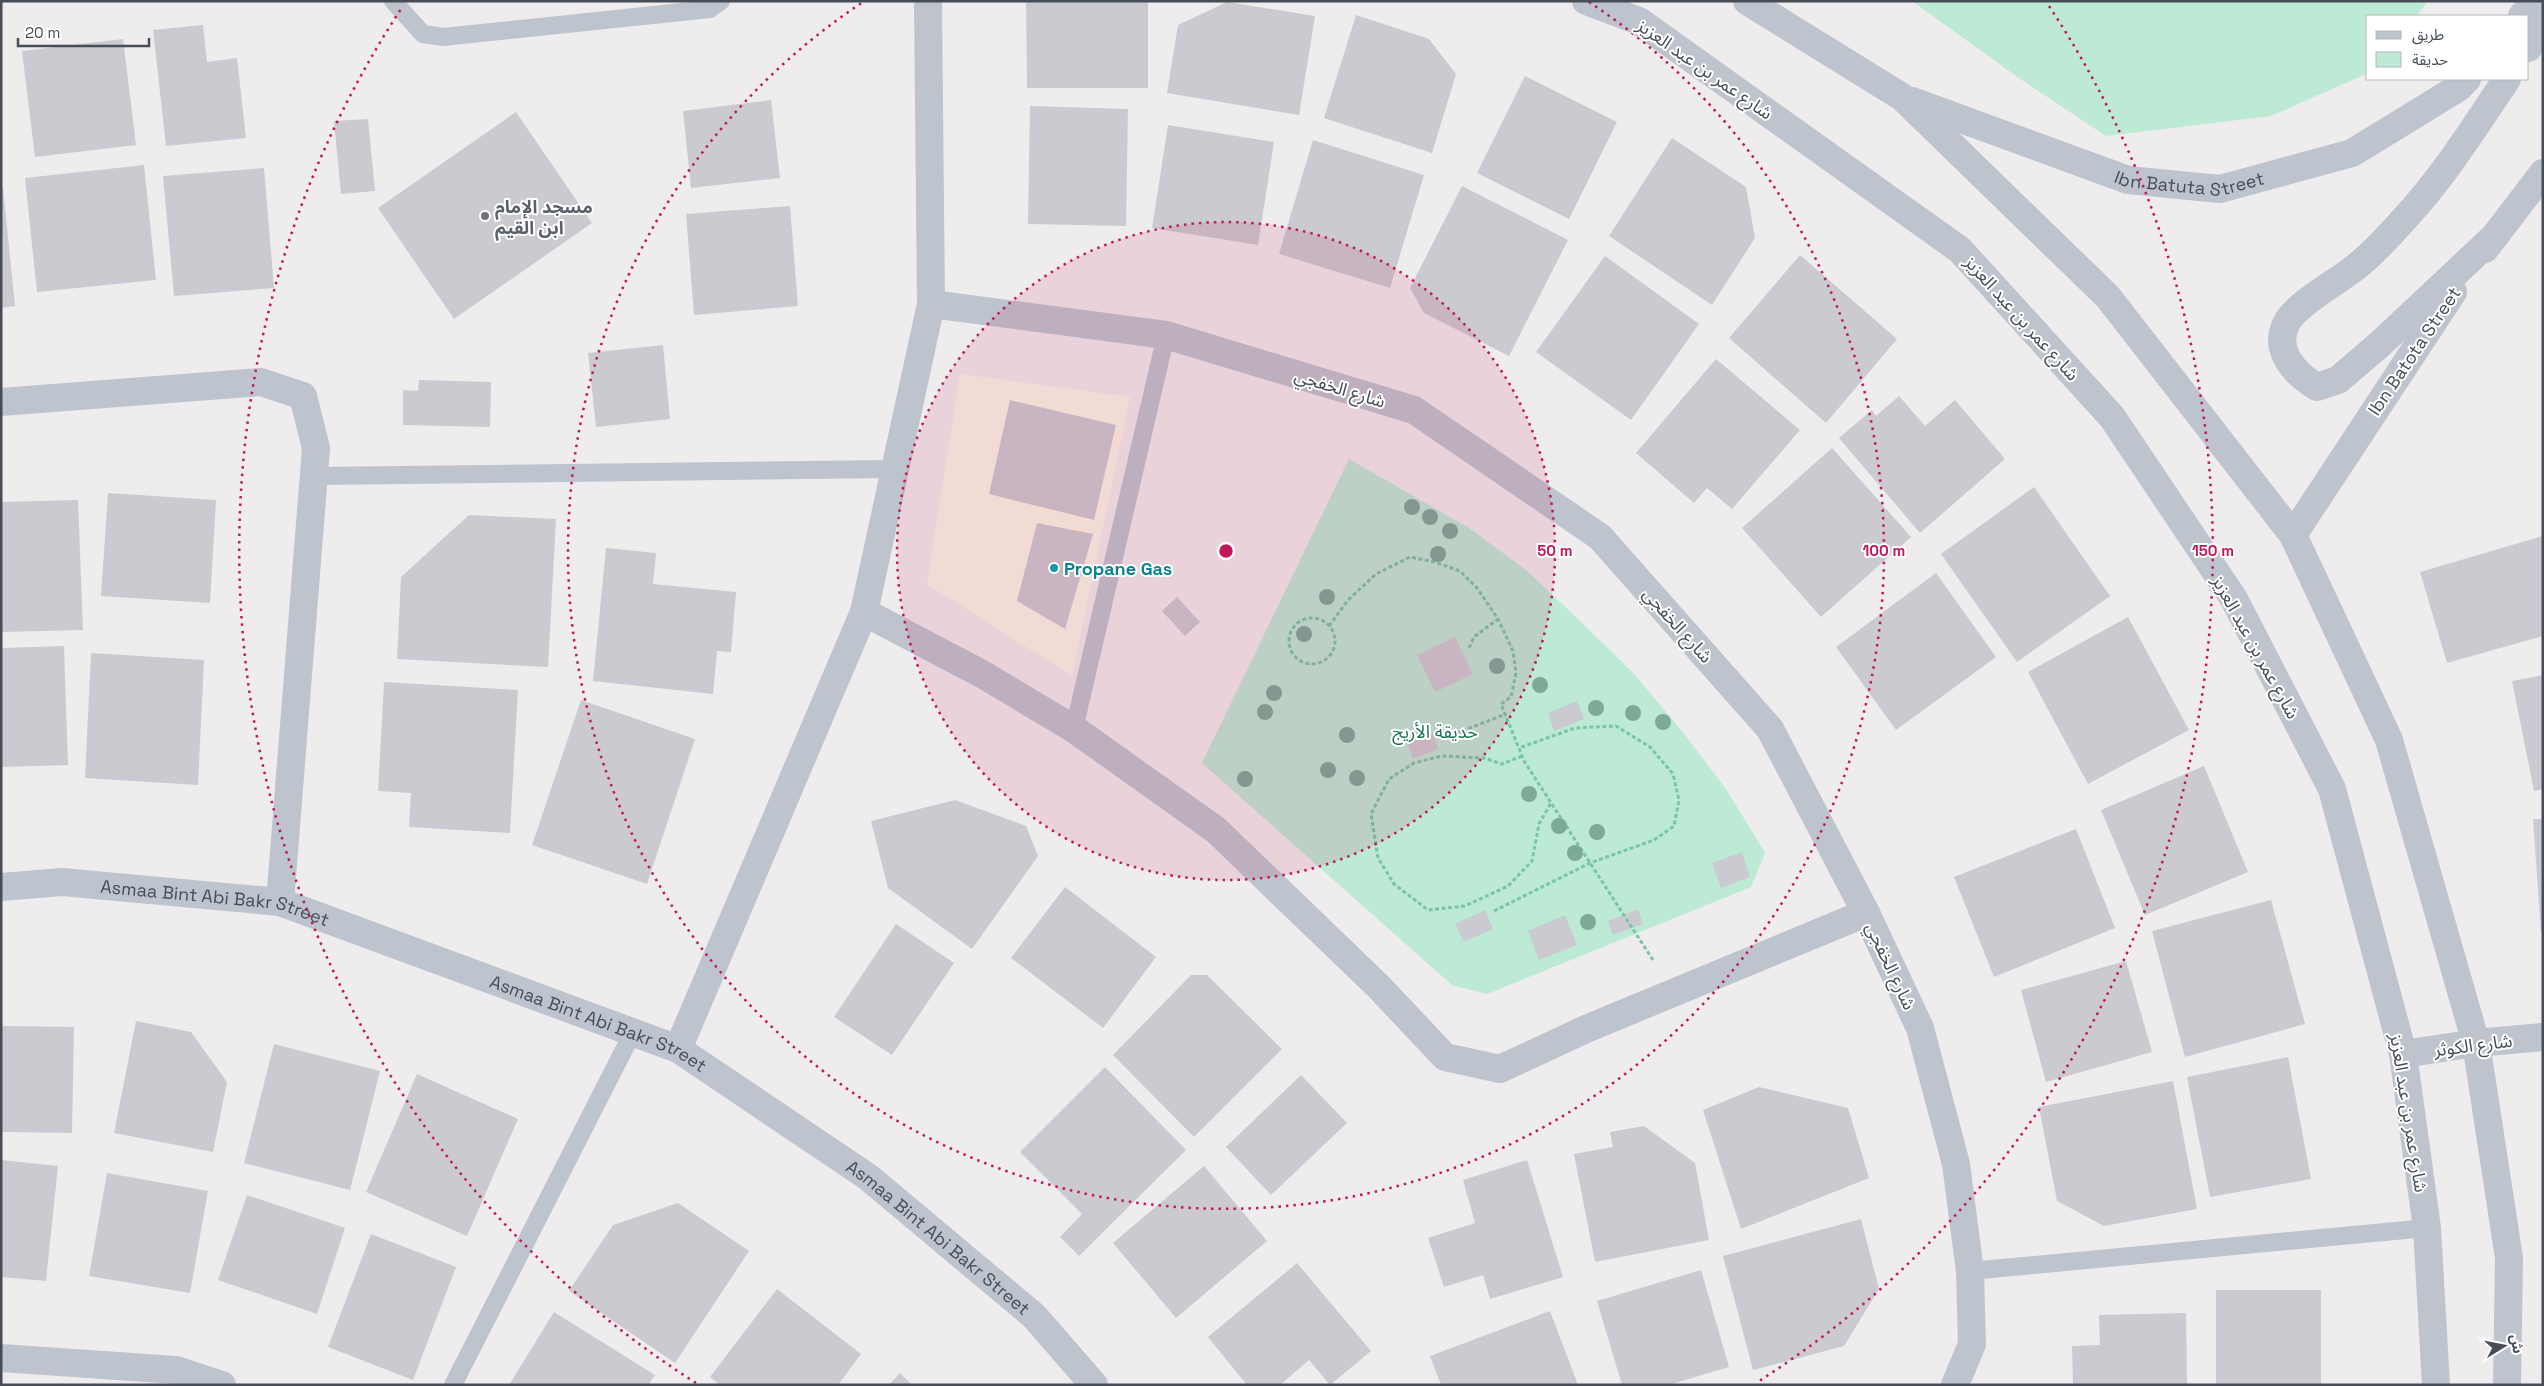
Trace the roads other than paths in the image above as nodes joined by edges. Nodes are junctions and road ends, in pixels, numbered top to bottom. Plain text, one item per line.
1 (393, 1) edge
2 (722, 1) edge
3 (928, 1) edge
4 (1586, 1) edge
5 (1747, 1) edge
6 (2535, 1) edge
7 (2523, 15) edge
8 (2543, 25) edge
9 (2529, 46) edge
10 (2465, 80) edge
11 (2506, 80) edge
12 (1902, 97) junction
13 (2543, 173) edge
14 (2496, 235) junction
15 (931, 304) junction
16 (1166, 335) junction
17 (1, 402) edge
18 (895, 469) junction
19 (314, 476) junction
20 (2293, 535) junction
21 (864, 612) junction
22 (1074, 729) junction
23 (1, 887) edge
24 (280, 902) junction
25 (1866, 913) junction
26 (633, 1032) junction
27 (2543, 1037) edge
28 (2476, 1043) junction
29 (678, 1049) junction
30 (2403, 1054) junction
31 (2427, 1228) junction
32 (1970, 1271) junction
33 (1, 1358) edge
34 (222, 1385) edge
35 (452, 1385) edge
36 (1094, 1385) edge
37 (1955, 1385) edge
38 (2436, 1385) edge
39 (2507, 1385) edge

1 - 2 lane
3 - 15 street
4 - 30 street, شارع عمر بن عبد العزيز
5 - 12 street
6 - 7 street
8 - 9 street
10 - 12 street, Ibn Batuta Street
11 - 14 street
12 - 20 street
13 - 14 street, Ibn Batota Street
14 - 20 street, Ibn Batota Street
15 - 16 street, شارع الخفجي
15 - 18 street
16 - 22 lane
16 - 25 street, شارع الخفجي
17 - 19 street
18 - 19 lane
18 - 21 street
19 - 24 street
20 - 28 street
21 - 22 street
21 - 29 street
22 - 25 street
23 - 24 street, Asmaa Bint Abi Bakr Street
24 - 26 street, Asmaa Bint Abi Bakr Street
25 - 32 street, شارع الخفجي
26 - 29 street, Asmaa Bint Abi Bakr Street
26 - 35 lane
27 - 28 street, شارع الكوثر
28 - 30 street, شارع الكوثر
28 - 39 street
29 - 36 street, Asmaa Bint Abi Bakr Street
30 - 31 street, شارع عمر بن عبد العزيز
31 - 32 lane
31 - 38 street, شارع عمر بن عبد العزيز
32 - 37 street, شارع الخفجي
33 - 34 street

